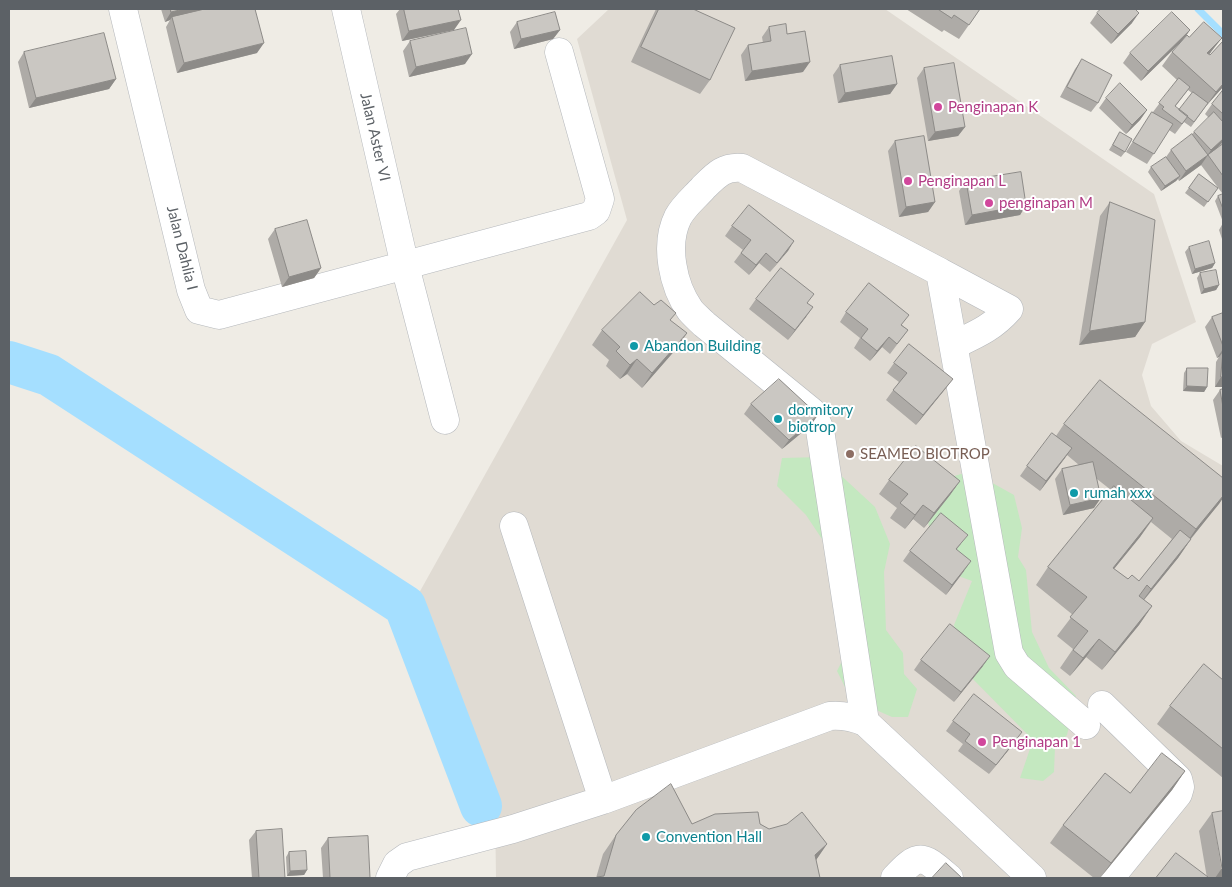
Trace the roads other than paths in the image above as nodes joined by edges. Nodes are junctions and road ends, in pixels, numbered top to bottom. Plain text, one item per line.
1 (123, 9) edge
2 (346, 9) edge
3 (558, 52) dead end
4 (405, 266) junction
5 (940, 272) junction
6 (954, 346) junction
7 (445, 420) dead end
8 (514, 526) dead end
9 (865, 722) junction
10 (603, 800) junction
11 (390, 878) edge
12 (895, 878) edge
13 (949, 878) edge
14 (1032, 878) edge
15 (1110, 878) edge

1 - 4 street, Jalan Dahlia I
2 - 4 street, Jalan Aster VI
3 - 4 street
4 - 7 street, Jalan Aster VI
5 - 6 street
5 - 6 street
5 - 9 street
6 - 15 street
8 - 10 street
9 - 10 street
9 - 14 street
10 - 11 street
12 - 13 street

